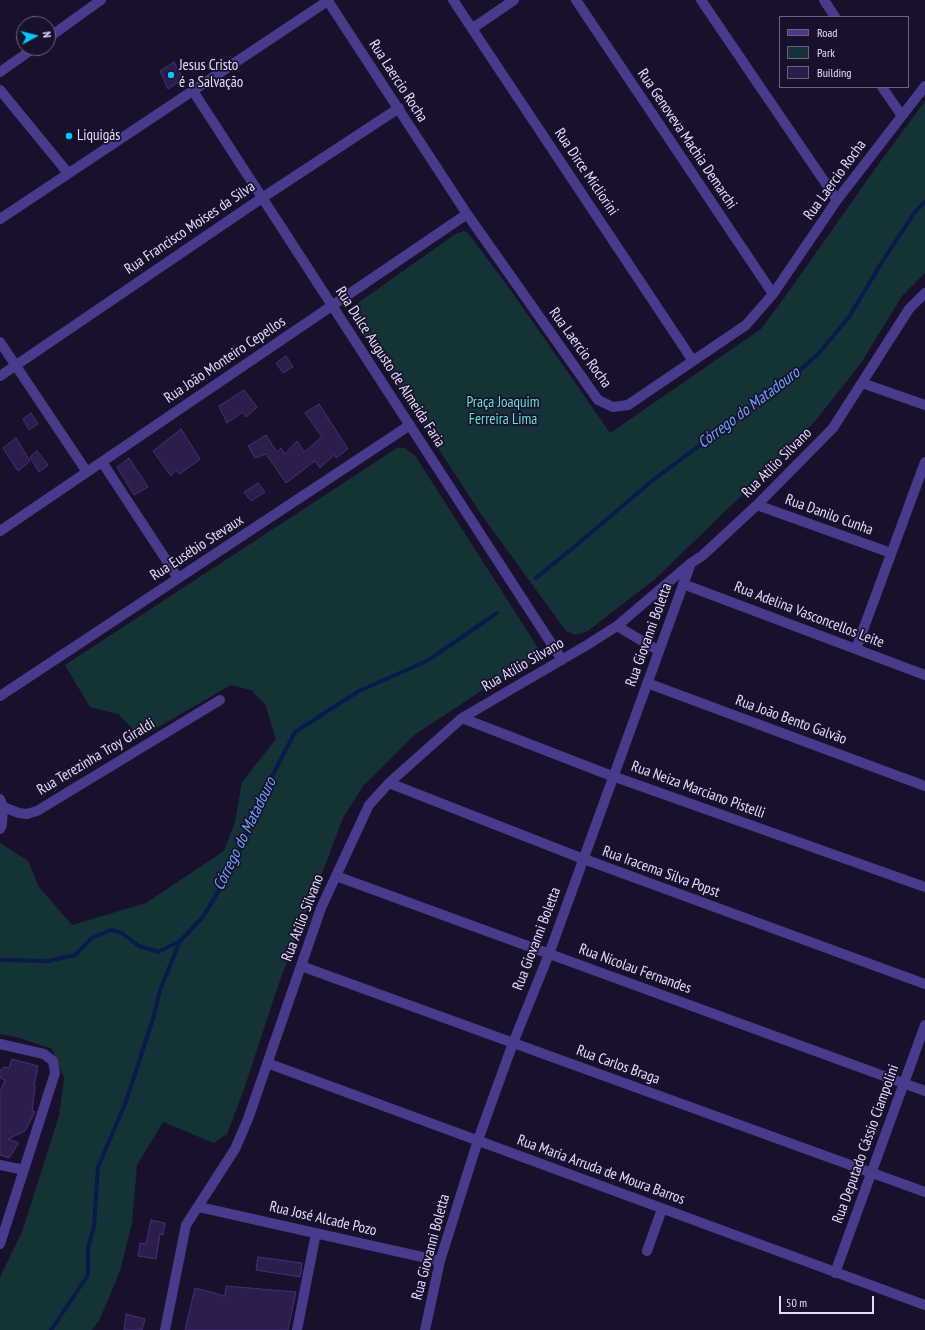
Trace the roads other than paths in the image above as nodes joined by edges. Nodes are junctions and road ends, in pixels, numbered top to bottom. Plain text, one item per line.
1 (101, 0) edge
2 (328, 0) edge
3 (453, 0) edge
4 (514, 0) edge
5 (576, 0) edge
6 (701, 0) edge
7 (824, 0) edge
8 (86, 5) edge
9 (834, 16) edge
10 (473, 28) junction
11 (56, 31) edge
12 (23, 56) edge
13 (0, 72) edge
14 (925, 86) edge
15 (883, 88) edge
16 (0, 90) edge
17 (193, 91) junction
18 (399, 108) junction
19 (902, 116) junction
20 (68, 173) junction
21 (262, 198) junction
22 (837, 200) junction
23 (467, 214) junction
24 (0, 219) edge
25 (925, 293) edge
26 (773, 294) junction
27 (332, 306) junction
28 (0, 342) edge
29 (693, 361) junction
30 (16, 366) junction
31 (0, 376) edge
32 (862, 383) junction
33 (925, 405) edge
34 (410, 425) junction
35 (102, 462) junction
36 (925, 462) edge
37 (86, 472) junction
38 (757, 505) junction
39 (0, 531) edge
40 (891, 553) junction
41 (691, 563) junction
42 (178, 578) junction
43 (683, 584) junction
44 (617, 626) junction
45 (856, 649) junction
46 (659, 651) junction
47 (562, 660) junction
48 (925, 675) edge
49 (647, 683) junction
50 (0, 696) edge
51 (220, 700) dead end
52 (462, 718) junction
53 (613, 776) junction
54 (389, 783) junction
55 (925, 786) edge
56 (2, 803) edge
57 (0, 829) edge
58 (583, 859) junction
59 (336, 876) junction
60 (925, 887) edge
61 (549, 954) junction
62 (301, 966) junction
63 (925, 984) edge
64 (925, 1025) edge
65 (513, 1043) junction
66 (0, 1044) edge
67 (268, 1063) junction
68 (904, 1083) junction
69 (925, 1091) edge
70 (478, 1140) junction
71 (0, 1165) edge
72 (24, 1170) junction
73 (871, 1172) junction
74 (925, 1192) edge
75 (199, 1207) junction
76 (662, 1209) junction
77 (316, 1233) junction
78 (0, 1244) edge
79 (647, 1251) dead end
80 (440, 1261) junction
81 (835, 1272) junction
82 (925, 1305) edge
83 (165, 1330) edge
84 (297, 1330) edge
85 (425, 1330) edge

1 - 8 street
2 - 17 street
2 - 18 street, Rua Laercio Rocha
3 - 10 street, Rua Dirce Micliorini
4 - 10 street
5 - 26 street, Rua Genoveva Machia Demarchi
6 - 22 street
7 - 9 street
8 - 11 street
10 - 29 street, Rua Dirce Micliorini
12 - 13 street
14 - 19 street, Rua Laercio Rocha
15 - 19 street
16 - 20 street
17 - 20 street
17 - 21 street, Rua Dulce Augusto de Almeida Faria
18 - 21 street, Rua Francisco Moises da Silva
18 - 23 street, Rua Laercio Rocha
19 - 22 street, Rua Laercio Rocha
20 - 24 street
21 - 27 street, Rua Dulce Augusto de Almeida Faria
21 - 30 street, Rua Francisco Moises da Silva
22 - 26 street, Rua Laercio Rocha
23 - 27 street, Rua João Monteiro Cepellos
23 - 29 street, Rua Laercio Rocha
25 - 32 street, Rua Atílio Silvano
26 - 29 street, Rua Laercio Rocha
27 - 34 street, Rua Dulce Augusto de Almeida Faria
27 - 35 street, Rua João Monteiro Cepellos
28 - 30 street
30 - 31 street, Rua Francisco Moises da Silva
30 - 37 street
32 - 33 street
32 - 38 street, Rua Atílio Silvano
34 - 42 street, Rua Eusébio Stevaux
34 - 47 street, Rua Dulce Augusto de Almeida Faria
35 - 37 street, Rua João Monteiro Cepellos
35 - 42 street
36 - 40 street
37 - 39 street, Rua João Monteiro Cepellos
38 - 40 street, Rua Danilo Cunha
38 - 41 street, Rua Atílio Silvano
40 - 45 street
41 - 43 street, Rua Giovanni Boletta
41 - 44 street, Rua Atílio Silvano
42 - 50 street, Rua Eusébio Stevaux
43 - 45 street, Rua Adelina Vasconcellos Leite
43 - 46 street, Rua Giovanni Boletta
44 - 46 street
44 - 47 street, Rua Atílio Silvano
45 - 48 street, Rua Adelina Vasconcellos Leite
46 - 49 street, Rua Giovanni Boletta
47 - 52 street, Rua Atílio Silvano
49 - 53 street, Rua Giovanni Boletta
49 - 55 street, Rua João Bento Galvão
51 - 56 street, Rua Terezinha Troy Giraldi
52 - 53 street, Rua Neiza Marciano Pistelli
52 - 54 street, Rua Atílio Silvano
53 - 58 street, Rua Giovanni Boletta
53 - 60 street, Rua Neiza Marciano Pistelli
54 - 58 street, Rua Iracema Silva Popst
54 - 59 street, Rua Atílio Silvano
56 - 57 street, Rua Terezinha Troy Giraldi
58 - 61 street, Rua Giovanni Boletta
58 - 63 street, Rua Iracema Silva Popst
59 - 61 street, Rua Nicolau Fernandes
59 - 62 street, Rua Atílio Silvano
61 - 65 street, Rua Giovanni Boletta
61 - 68 street, Rua Nicolau Fernandes
62 - 65 street, Rua Carlos Braga
62 - 67 street, Rua Atílio Silvano
64 - 68 street, Rua Deputado Cássio Ciampolini
65 - 70 street, Rua Giovanni Boletta
65 - 73 street, Rua Carlos Braga
66 - 72 street
67 - 70 street, Rua Maria Arruda de Moura Barros
67 - 75 street, Rua Atílio Silvano
68 - 69 street, Rua Nicolau Fernandes
68 - 73 street, Rua Deputado Cássio Ciampolini
70 - 76 street, Rua Maria Arruda de Moura Barros
70 - 80 street, Rua Giovanni Boletta
71 - 72 street
72 - 78 street
73 - 74 street, Rua Carlos Braga
73 - 81 street, Rua Deputado Cássio Ciampolini
75 - 77 street, Rua José Alcade Pozo
75 - 83 street, Rua Atílio Silvano
76 - 79 street
76 - 81 street, Rua Maria Arruda de Moura Barros
77 - 80 street, Rua José Alcade Pozo
77 - 84 street
80 - 85 street, Rua Giovanni Boletta
81 - 82 street, Rua Maria Arruda de Moura Barros

